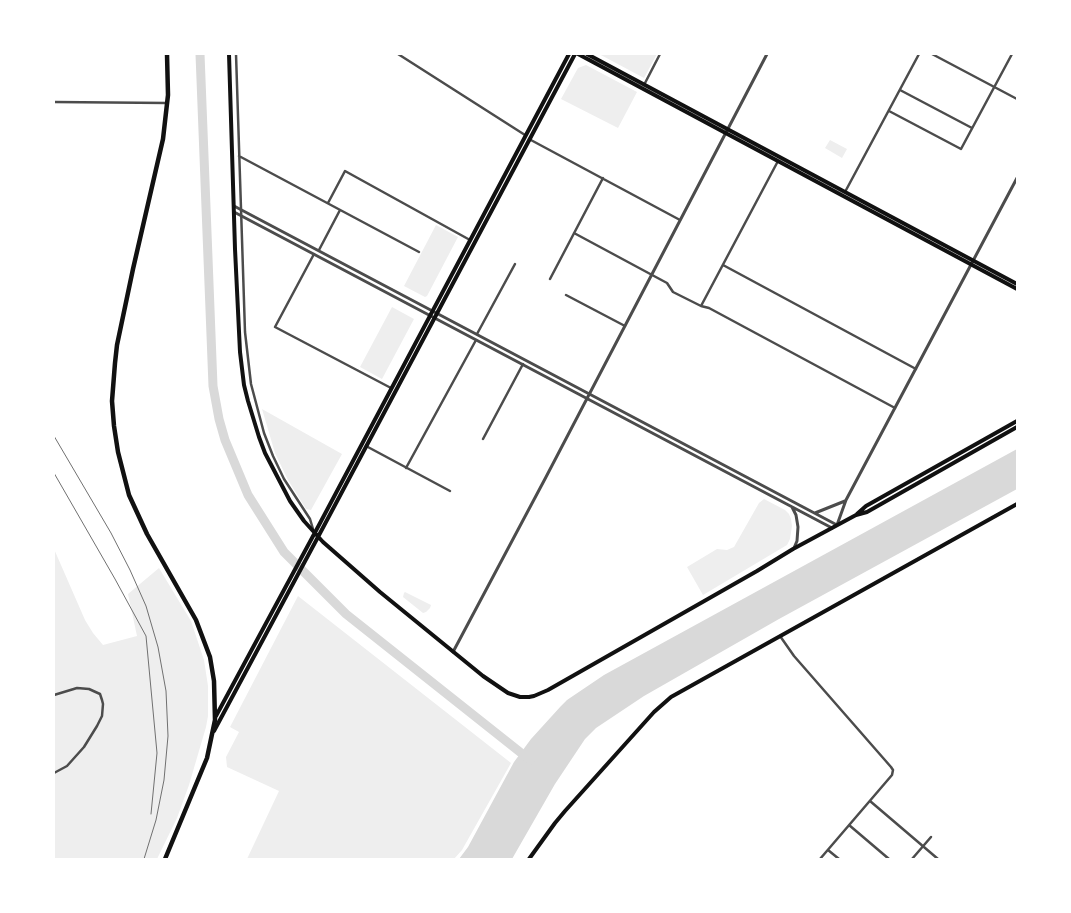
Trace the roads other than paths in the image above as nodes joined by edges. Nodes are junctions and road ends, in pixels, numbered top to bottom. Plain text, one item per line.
1 (167, 54) edge
2 (229, 54) edge
3 (236, 54) edge
4 (398, 54) edge
5 (569, 54) edge
6 (576, 54) edge
7 (586, 54) edge
8 (660, 54) edge
9 (767, 54) edge
10 (919, 54) edge
11 (932, 54) edge
12 (1012, 54) edge
13 (403, 55) edge
14 (644, 85) junction
15 (994, 87) junction
16 (900, 90) junction
17 (1017, 99) edge
18 (54, 102) edge
19 (167, 103) junction
20 (889, 111) junction
21 (972, 128) junction
22 (726, 131) junction
23 (526, 135) junction
24 (529, 139) junction
25 (239, 156) junction
26 (778, 161) junction
27 (603, 178) junction
28 (1017, 178) edge
29 (845, 192) junction
30 (328, 203) junction
31 (233, 205) junction
32 (241, 209) junction
33 (340, 210) junction
34 (234, 211) junction
35 (241, 215) junction
36 (680, 220) junction
37 (574, 233) junction
38 (470, 240) junction
39 (319, 250) junction
40 (419, 252) dead end
41 (314, 254) junction
42 (972, 262) junction
43 (515, 264) dead end
44 (722, 265) junction
45 (651, 275) junction
46 (550, 279) dead end
47 (1017, 284) edge
48 (1017, 288) edge
49 (566, 295) dead end
50 (700, 306) junction
51 (431, 313) junction
52 (436, 315) junction
53 (625, 326) junction
54 (477, 334) junction
55 (476, 340) junction
56 (523, 364) junction
57 (916, 369) junction
58 (391, 388) junction
59 (589, 394) junction
60 (587, 398) junction
61 (895, 408) junction
62 (1017, 420) edge
63 (1017, 427) edge
64 (482, 439) dead end
65 (366, 446) junction
66 (406, 468) junction
67 (450, 492) dead end
68 (846, 500) junction
69 (1017, 504) edge
70 (792, 507) junction
71 (814, 513) junction
72 (856, 515) junction
73 (837, 525) junction
74 (832, 528) junction
75 (314, 533) junction
76 (318, 537) junction
77 (794, 548) junction
78 (780, 636) junction
79 (453, 652) junction
80 (54, 695) edge
81 (216, 716) junction
82 (214, 731) junction
83 (54, 773) edge
84 (870, 801) junction
85 (848, 825) junction
86 (931, 837) dead end
87 (923, 846) junction
88 (828, 850) junction
89 (165, 859) edge
90 (529, 859) edge
91 (820, 859) edge
92 (839, 859) edge
93 (889, 859) edge
94 (912, 859) edge
95 (938, 859) edge

1 - 19 highway
2 - 31 main road
3 - 25 street
4 - 13 street
5 - 23 main road
6 - 22 main road
6 - 24 main road
7 - 14 main road
8 - 14 street
9 - 22 street
10 - 16 street
11 - 15 street
12 - 15 street
13 - 23 street
14 - 22 main road
15 - 17 street
15 - 21 street
16 - 20 street
16 - 21 street
18 - 19 street
19 - 81 highway
20 - 21 street
20 - 29 street
22 - 26 main road
22 - 29 main road
22 - 36 street
23 - 38 main road
24 - 27 street
24 - 52 main road
25 - 30 street
25 - 32 street
26 - 42 main road
26 - 44 street
27 - 36 street
27 - 37 street
28 - 42 street
29 - 42 main road
30 - 33 street
30 - 38 street
31 - 32 street
31 - 34 main road
32 - 35 street
32 - 39 street
33 - 39 street
33 - 40 street
34 - 35 street
34 - 75 main road
35 - 41 street
35 - 75 street
36 - 45 street
37 - 45 street
37 - 46 street
38 - 51 main road
39 - 51 street
41 - 51 street
41 - 58 street
42 - 47 main road
42 - 48 main road
42 - 57 street
43 - 54 street
44 - 50 street
44 - 57 street
45 - 50 street
45 - 53 street
49 - 53 street
50 - 61 street
51 - 52 street
51 - 58 main road
52 - 54 street
52 - 55 street
52 - 65 main road
53 - 59 street
54 - 59 street
55 - 56 street
55 - 66 street
56 - 60 street
56 - 64 street
57 - 61 street
58 - 75 main road
59 - 60 street
59 - 71 street
60 - 70 street
60 - 79 street
61 - 68 street
62 - 72 main road
63 - 72 main road
65 - 66 street
65 - 76 main road
66 - 67 street
68 - 71 street
68 - 73 street
69 - 78 main road
70 - 74 street
70 - 77 street
71 - 73 street
72 - 73 main road
73 - 74 main road
74 - 77 main road
75 - 76 main road
75 - 81 main road
76 - 79 main road
76 - 82 main road
77 - 79 main road
78 - 84 street
78 - 90 main road
80 - 83 street
81 - 82 highway
82 - 89 highway
84 - 85 street
84 - 87 street
85 - 88 street
85 - 93 street
86 - 87 street
87 - 94 street
87 - 95 street
88 - 91 street
88 - 92 street

